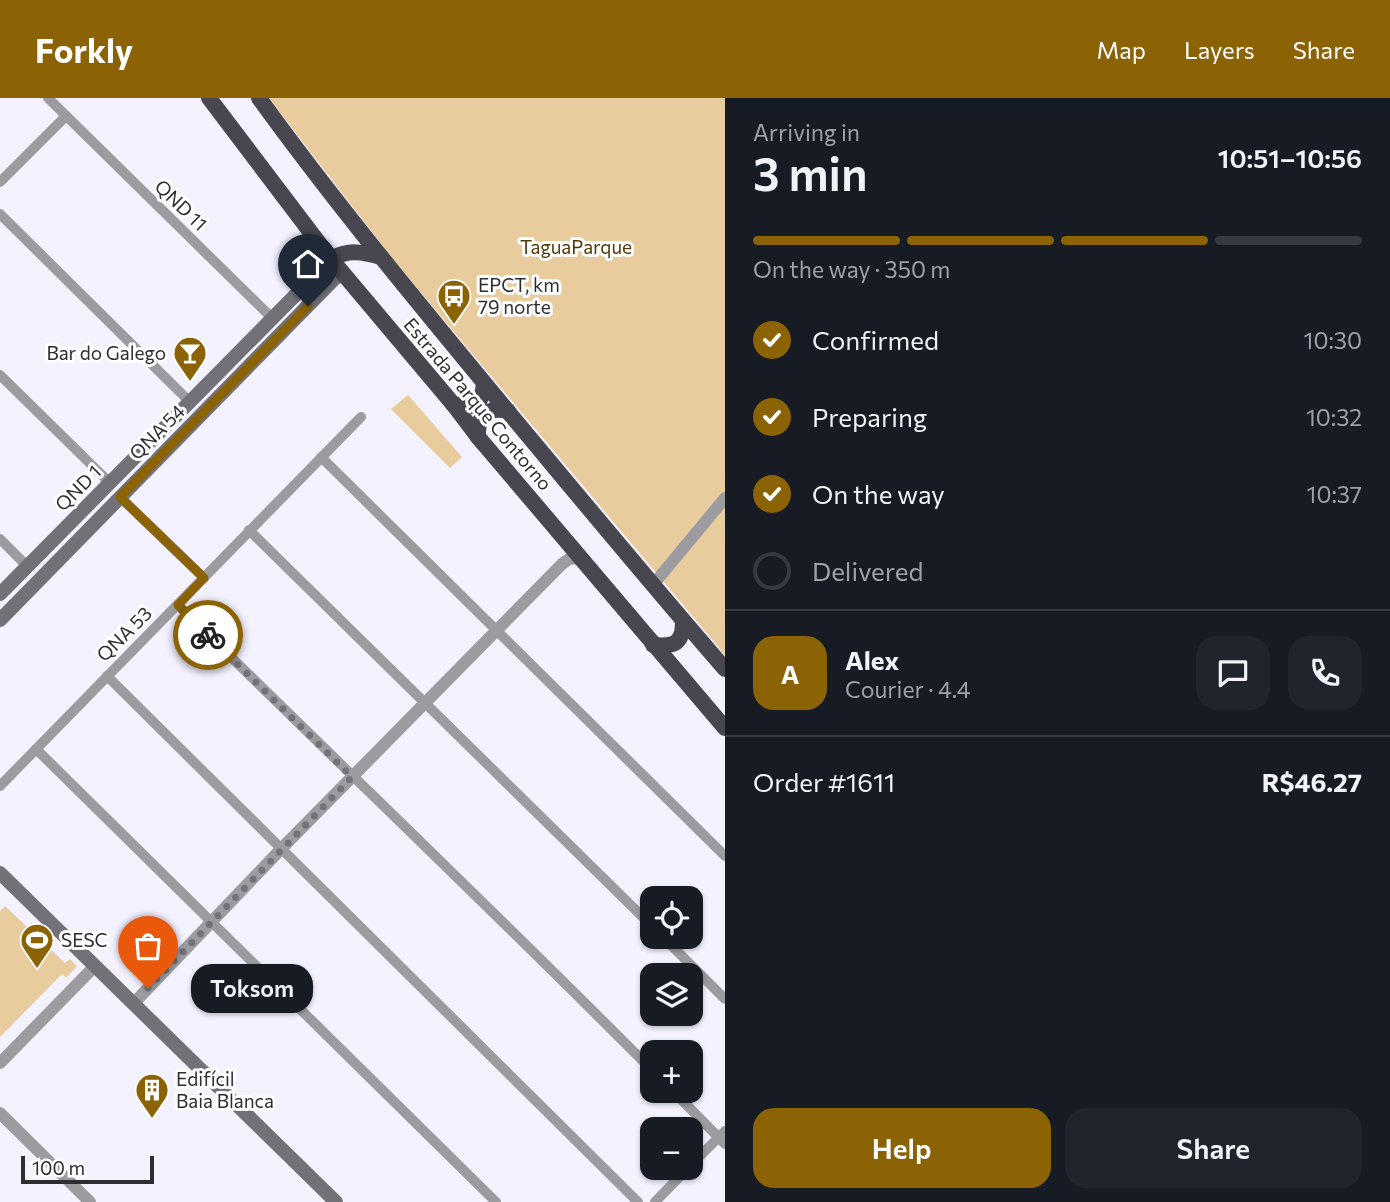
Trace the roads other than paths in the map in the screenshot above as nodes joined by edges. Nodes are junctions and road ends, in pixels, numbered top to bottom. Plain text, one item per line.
1 (48, 98) edge
2 (259, 98) edge
3 (214, 102) edge
4 (66, 116) junction
5 (0, 181) edge
6 (0, 214) edge
7 (381, 257) junction
8 (336, 265) junction
9 (296, 294) junction
10 (308, 306) junction
11 (272, 318) junction
12 (0, 375) edge
13 (484, 383) junction
14 (190, 402) junction
15 (453, 404) junction
16 (508, 411) junction
17 (361, 417) dead end
18 (478, 437) junction
19 (321, 457) junction
20 (110, 483) junction
21 (120, 497) junction
22 (725, 498) edge
23 (76, 517) junction
24 (89, 529) junction
25 (249, 530) junction
26 (62, 531) junction
27 (0, 540) edge
28 (566, 543) junction
29 (73, 545) junction
30 (580, 558) junction
31 (562, 564) junction
32 (27, 566) junction
33 (204, 578) junction
34 (652, 586) junction
35 (0, 594) edge
36 (178, 605) junction
37 (0, 620) edge
38 (683, 621) junction
39 (496, 631) junction
40 (653, 645) junction
41 (725, 669) edge
42 (107, 676) junction
43 (424, 703) junction
44 (725, 728) edge
45 (36, 749) junction
46 (352, 777) junction
47 (0, 786) edge
48 (282, 848) junction
49 (725, 856) edge
50 (0, 873) edge
51 (640, 914) edge
52 (212, 922) junction
53 (675, 949) edge
54 (95, 967) junction
55 (725, 999) edge
56 (132, 1004) junction
57 (640, 1058) edge
58 (0, 1063) edge
59 (686, 1103) edge
60 (0, 1113) edge
61 (723, 1137) edge
62 (703, 1155) edge
63 (676, 1180) edge
64 (90, 1202) edge
65 (336, 1202) edge
66 (496, 1202) edge
67 (638, 1202) edge
68 (655, 1202) edge

1 - 4 street, QND 11
2 - 7 highway, Estrada Parque Contorno
3 - 8 highway, Estrada Parque Contorno
4 - 5 street
4 - 11 street, QND 11
6 - 14 street
7 - 8 highway
7 - 13 highway, Estrada Parque Contorno
8 - 9 main road, QND 1
8 - 10 main road, QNA 54
8 - 15 highway, Estrada Parque Contorno
9 - 10 main road
9 - 11 main road, QND 1
10 - 21 main road, QNA 54
11 - 14 main road, QND 1
12 - 20 street
13 - 15 highway
13 - 16 highway, Estrada Parque Contorno
14 - 20 main road, QND 1
15 - 18 highway, Estrada Parque Contorno
16 - 18 highway
16 - 34 highway, Estrada Parque Contorno
17 - 19 street, QNA 53
18 - 28 highway, Estrada Parque Contorno
19 - 25 street, QNA 53
19 - 39 street
20 - 23 main road, QND 1
21 - 24 main road, QNA 54
21 - 33 street
22 - 34 street
23 - 24 main road
23 - 26 main road, QND 1
24 - 29 main road, QNA 54
25 - 33 street, QNA 53
25 - 43 street
26 - 29 main road
26 - 32 main road, QND 1
27 - 32 street
28 - 30 highway, Estrada Parque Contorno
28 - 31 street
29 - 37 main road, QNA 54
30 - 31 street
30 - 40 highway, Estrada Parque Contorno
31 - 39 street
32 - 35 main road, QND 1
33 - 36 street, QNA 53
34 - 38 highway, Estrada Parque Contorno
36 - 42 street, QNA 53
36 - 46 street
38 - 40 highway
38 - 41 highway, Estrada Parque Contorno
39 - 43 street
39 - 49 street
40 - 44 highway, Estrada Parque Contorno
42 - 45 street, QNA 53
42 - 48 street
43 - 46 street
43 - 51 street
45 - 47 street, QNA 53
45 - 52 street
46 - 48 street
46 - 57 street
48 - 52 street
48 - 67 street
50 - 54 main road
52 - 56 street
52 - 66 street
53 - 55 street
54 - 56 main road
54 - 58 street
56 - 65 main road
59 - 61 street
60 - 64 street
61 - 62 street
63 - 68 street

